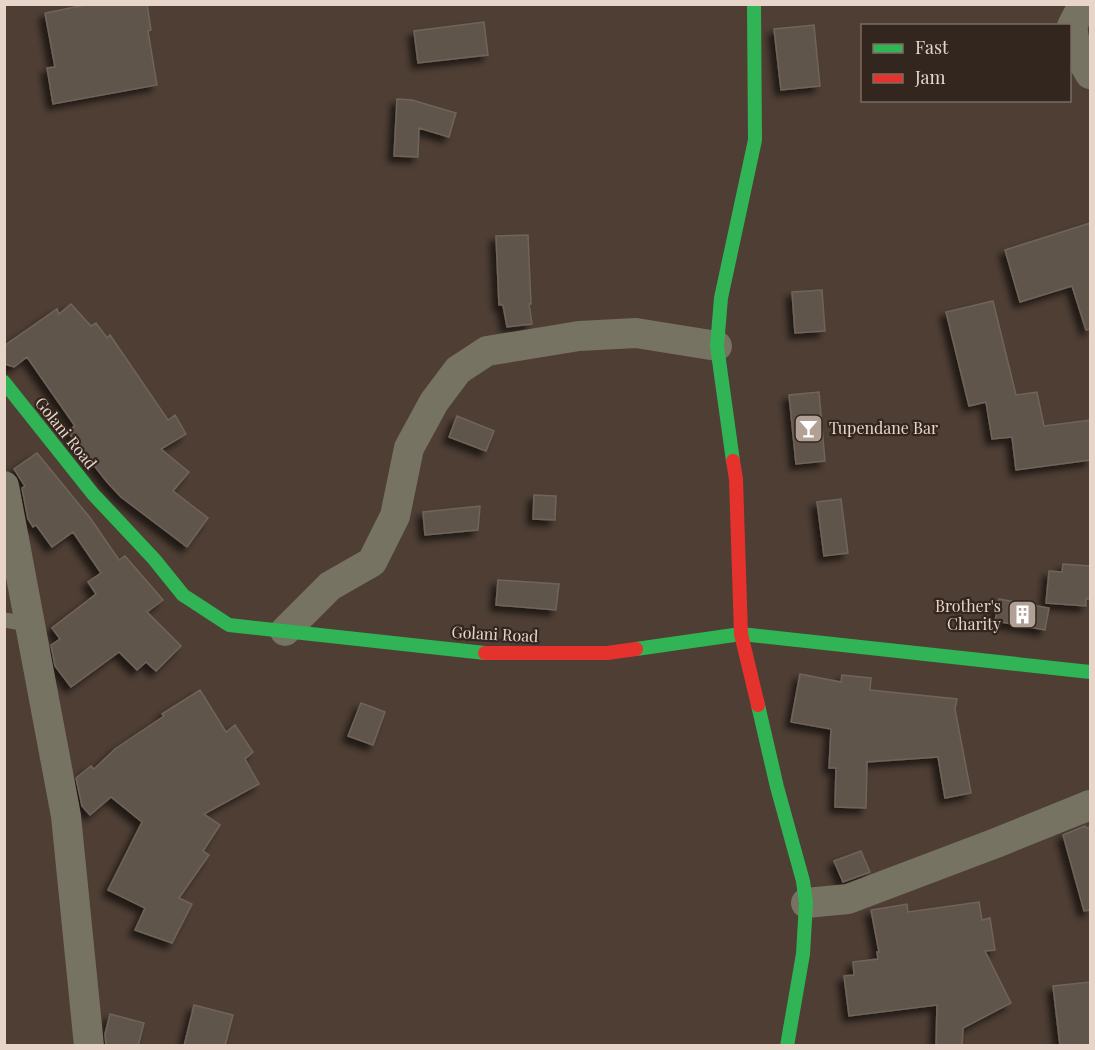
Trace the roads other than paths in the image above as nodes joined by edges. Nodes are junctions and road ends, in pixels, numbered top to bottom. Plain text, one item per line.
1 (754, 4) edge
2 (1090, 5) edge
3 (1090, 74) edge
4 (717, 346) junction
5 (4, 382) edge
6 (4, 486) edge
7 (17, 622) edge
8 (285, 631) junction
9 (741, 634) junction
10 (1090, 672) edge
11 (1090, 805) edge
12 (806, 903) junction
13 (89, 1046) edge
14 (787, 1046) edge

1 - 4 street
2 - 3 street
4 - 8 street
4 - 9 street
5 - 8 street, Golani Road
6 - 7 street
7 - 13 street
8 - 9 street, Golani Road
9 - 10 street, Golani Road
9 - 12 street
11 - 12 street
12 - 14 street

